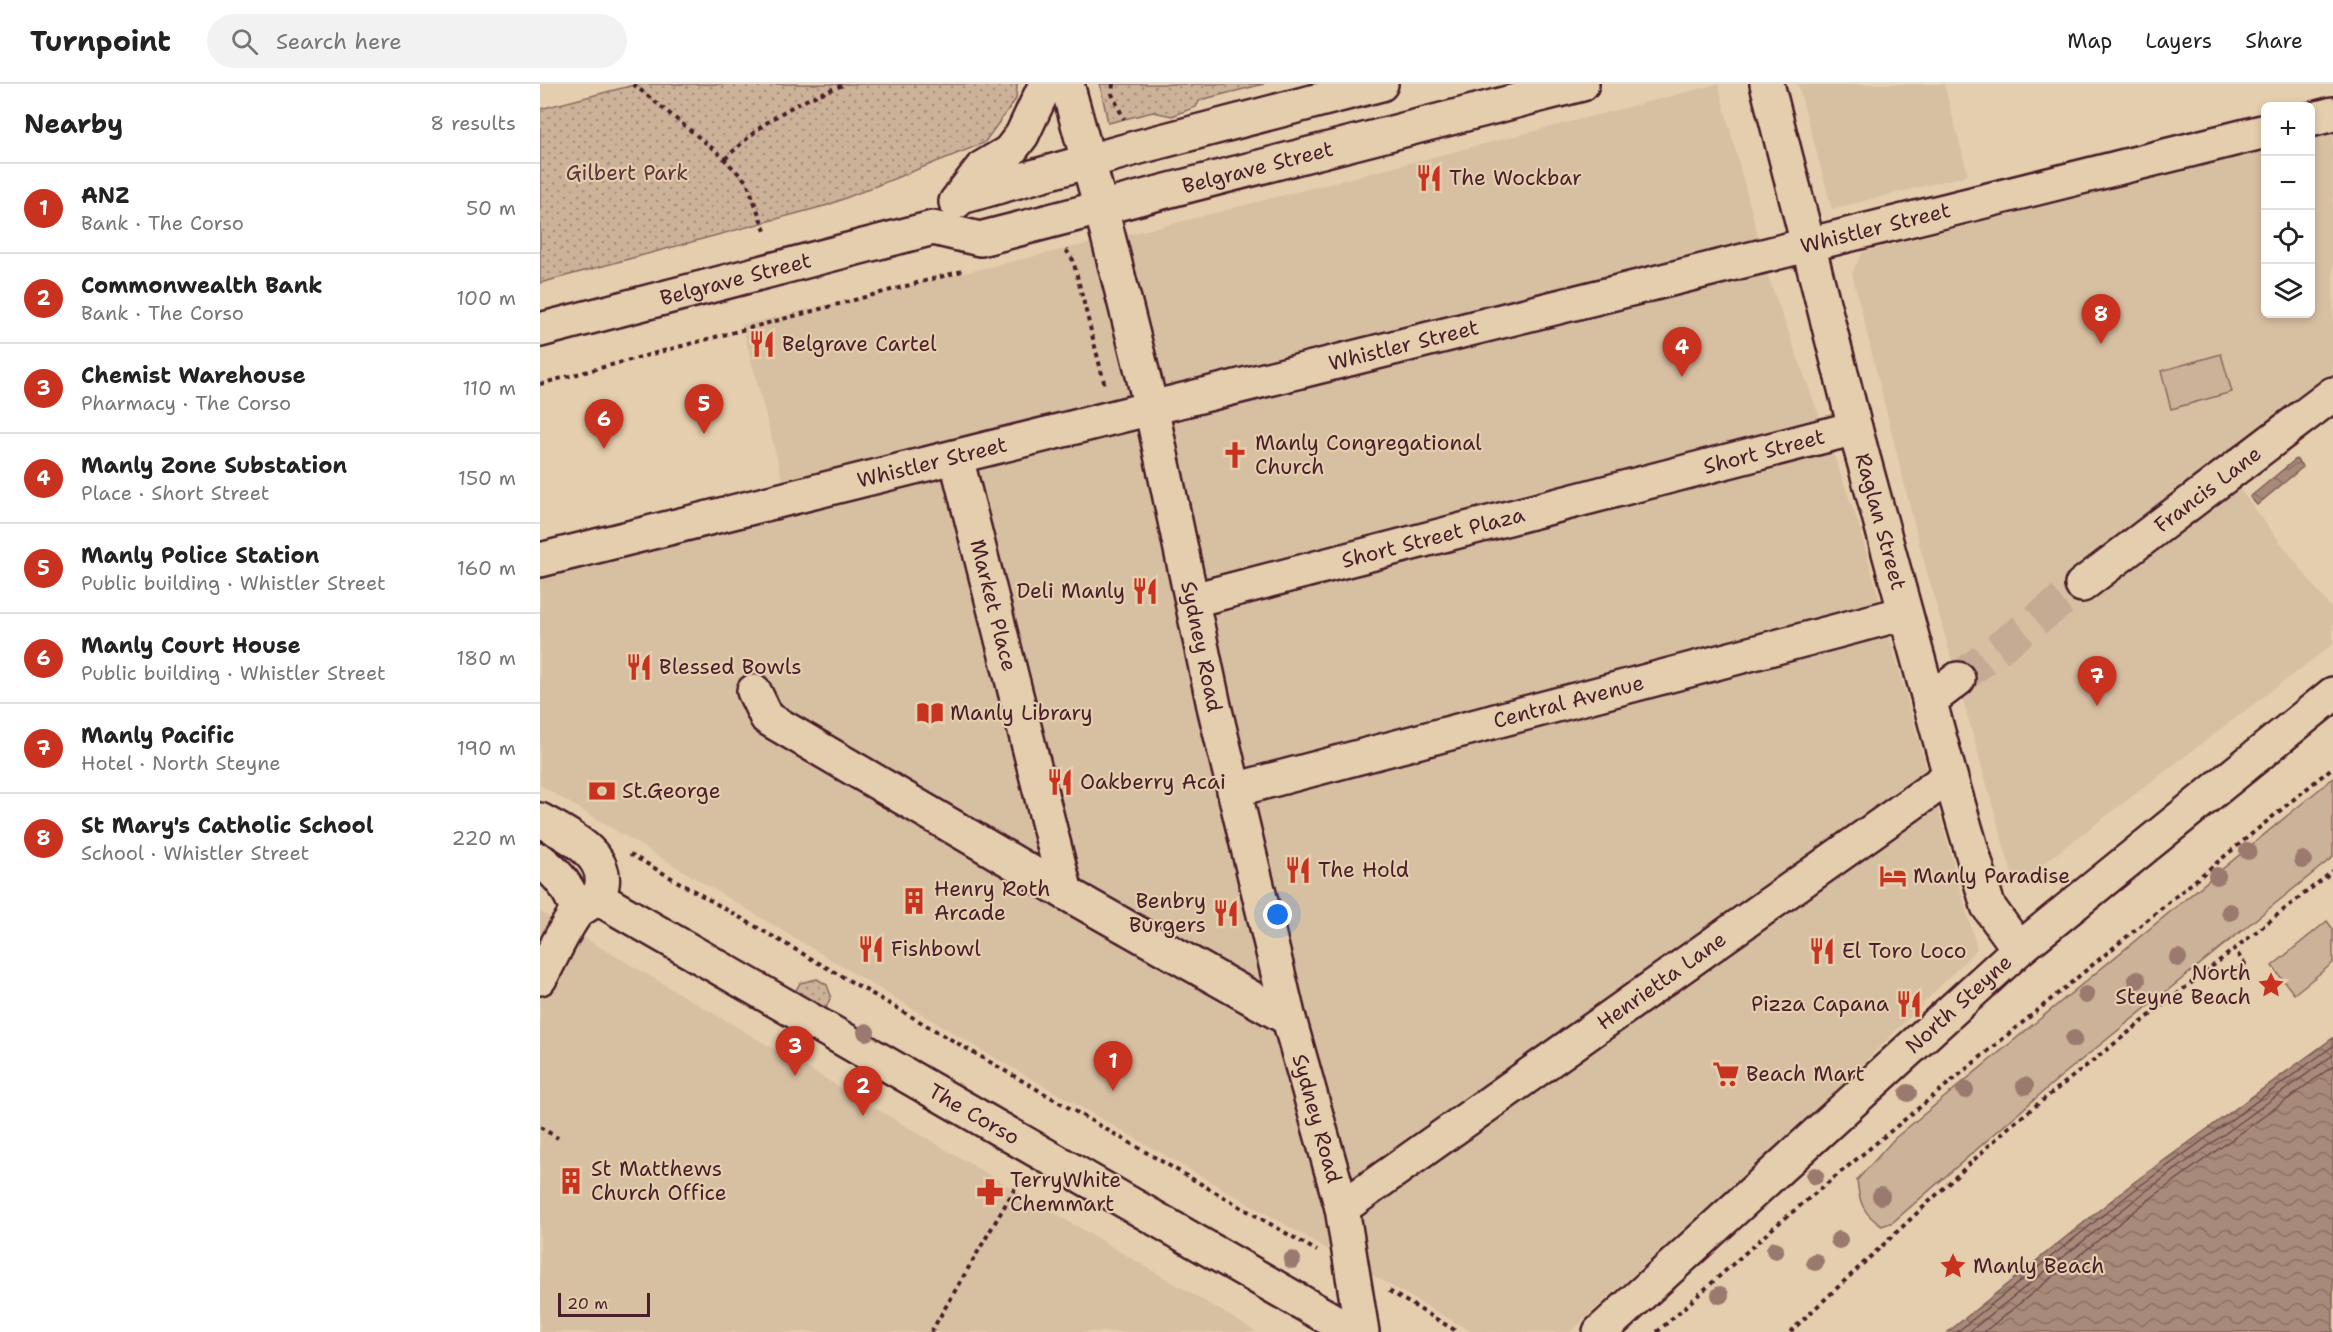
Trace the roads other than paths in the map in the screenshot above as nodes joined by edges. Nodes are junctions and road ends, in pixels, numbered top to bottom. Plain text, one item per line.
1 (1046, 84) edge
2 (1067, 84) edge
3 (1381, 84) edge
4 (1582, 84) edge
5 (1767, 84) edge
6 (2333, 114) edge
7 (2315, 119) edge
8 (2261, 132) edge
9 (1088, 161) junction
10 (961, 197) junction
11 (1101, 208) junction
12 (933, 228) junction
13 (1808, 244) junction
14 (540, 330) edge
15 (2333, 394) edge
16 (1151, 407) junction
17 (1856, 428) junction
18 (956, 457) junction
19 (1672, 476) joint
20 (540, 560) edge
21 (2082, 585) tunnel mouth
22 (1193, 600) junction
23 (1905, 613) junction
24 (1959, 679) tunnel mouth
25 (2333, 694) edge
26 (1929, 701) junction
27 (760, 704) dead end
28 (1950, 776) junction
29 (1234, 790) junction
30 (540, 819) edge
31 (540, 860) edge
32 (1066, 893) junction
33 (587, 904) junction
34 (2019, 949) junction
35 (540, 978) edge
36 (1289, 1019) junction
37 (1372, 1187) joint
38 (1342, 1208) junction
39 (1353, 1332) edge
40 (1362, 1332) edge
41 (1600, 1332) edge

1 - 10 street
2 - 9 street, Sydney Road
3 - 9 street
4 - 11 street, Belgrave Street
5 - 13 street, Raglan Street
6 - 7 street
8 - 13 street, Whistler Street
9 - 10 street
9 - 11 street, Sydney Road
10 - 12 street
11 - 12 street, Belgrave Street
11 - 16 street, Sydney Road
12 - 14 street, Belgrave Street
13 - 16 street, Whistler Street
13 - 17 street, Raglan Street
15 - 21 street, Francis Lane
16 - 18 street, Whistler Street
16 - 22 street, Sydney Road
17 - 19 street, Short Street
17 - 23 street, Raglan Street
18 - 20 street, Whistler Street
18 - 32 street, Market Place
19 - 22 street, Short Street Plaza
22 - 29 street, Sydney Road
23 - 26 street, Raglan Street
23 - 29 street, Central Avenue
24 - 26 street
25 - 34 street, North Steyne
26 - 28 street, Raglan Street
27 - 32 street
28 - 34 street, Raglan Street
28 - 37 street, Henrietta Lane
29 - 36 street, Sydney Road
30 - 33 street
31 - 33 street
32 - 36 street
33 - 35 street
33 - 39 street, The Corso
34 - 41 street, North Steyne
36 - 38 street, Sydney Road
37 - 38 street, Sydney Road
38 - 40 street, Sydney Road

